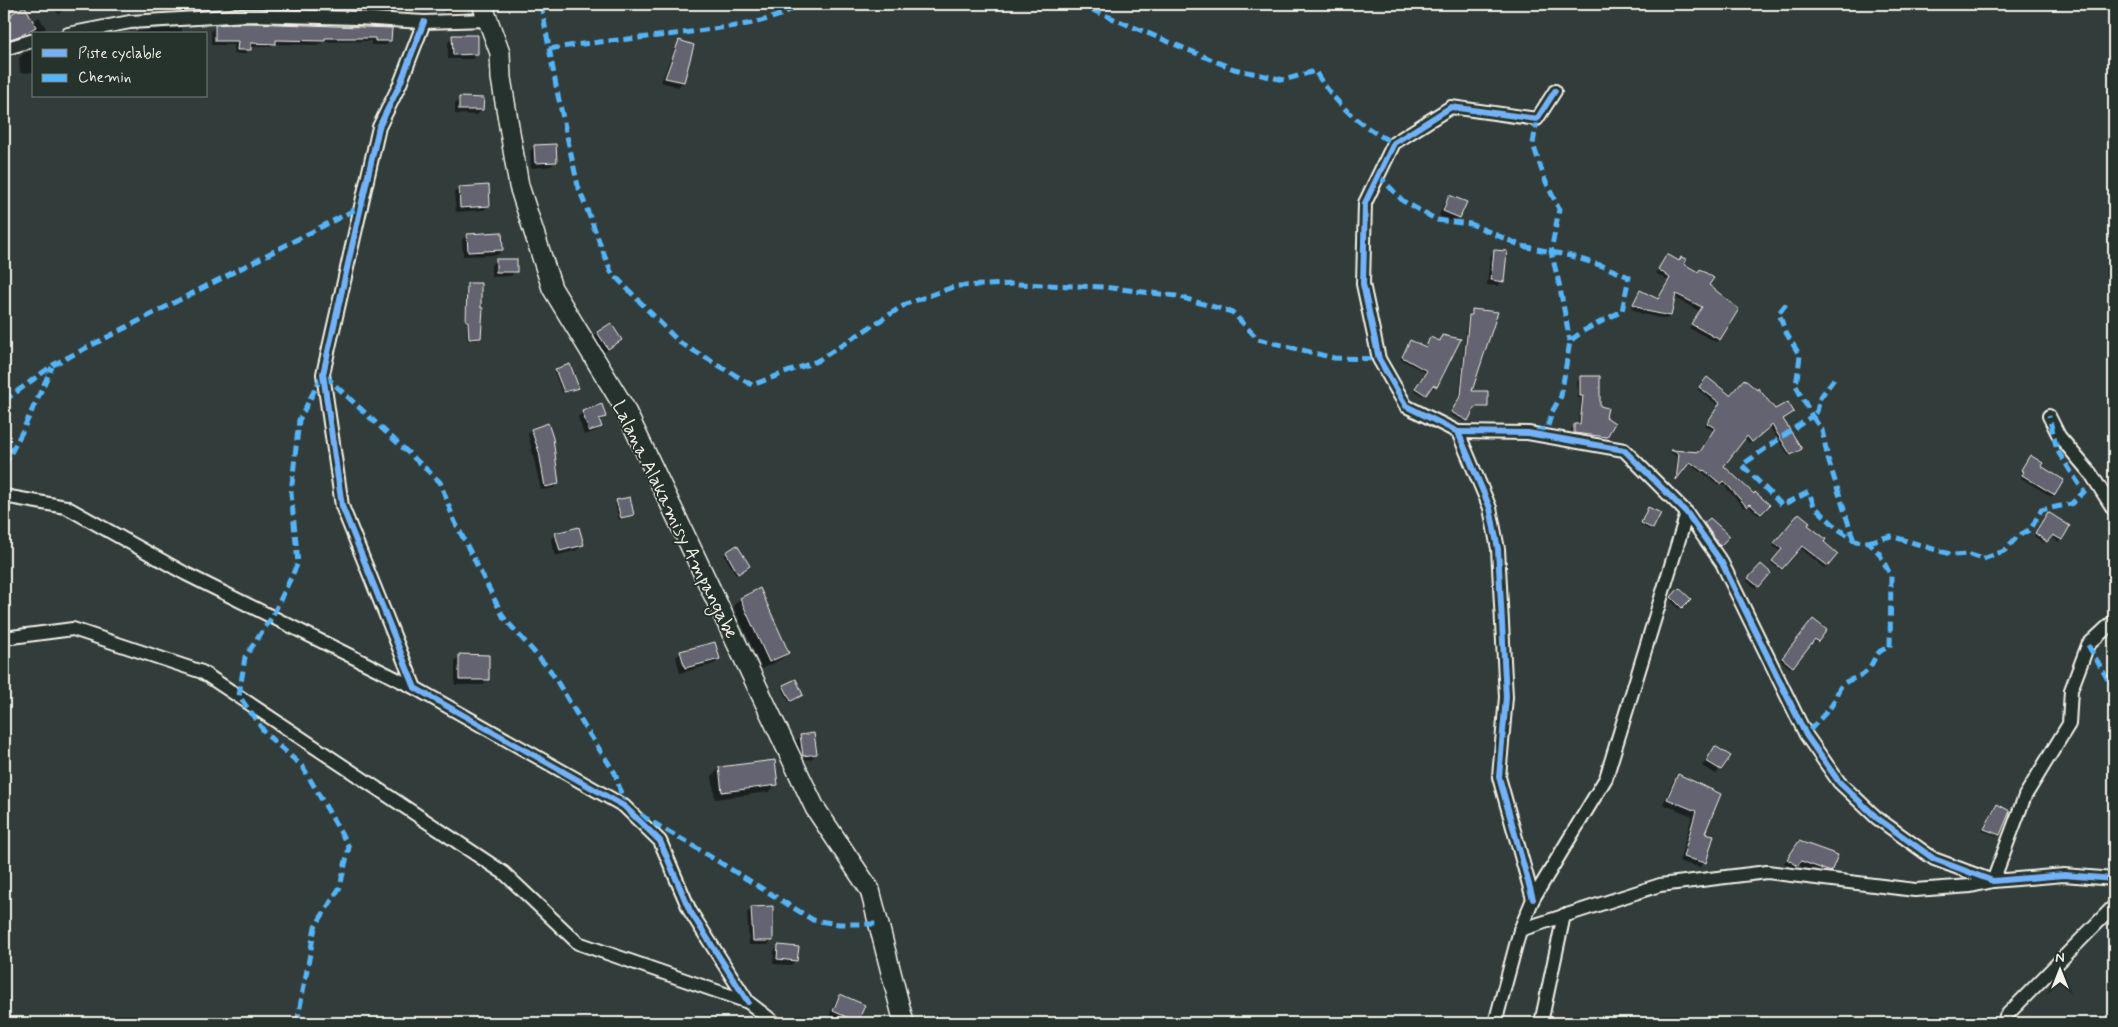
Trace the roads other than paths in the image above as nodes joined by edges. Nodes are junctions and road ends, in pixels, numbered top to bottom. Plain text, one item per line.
1 (8, 4) edge
2 (4, 6) edge
3 (485, 12) edge
4 (424, 22) junction
5 (78, 32) edge
6 (32, 41) edge
7 (4, 48) edge
8 (1555, 91) dead end
9 (2049, 416) dead end
10 (1458, 432) junction
11 (4, 496) edge
12 (2114, 510) edge
13 (1687, 513) junction
14 (2114, 621) edge
15 (4, 638) edge
16 (415, 688) junction
17 (2114, 878) edge
18 (1993, 881) junction
19 (1533, 899) junction
20 (2114, 906) edge
21 (1564, 915) junction
22 (1520, 930) junction
23 (748, 1002) junction
24 (775, 1023) edge
25 (904, 1023) edge
26 (1495, 1023) edge
27 (1541, 1023) edge
28 (2004, 1023) edge

1 - 2 street
3 - 4 street
3 - 25 street, Lalana Alakamisy Ampangabe
4 - 5 street
4 - 16 street
6 - 7 street
8 - 10 street
9 - 12 street
10 - 13 street
10 - 19 street
11 - 16 street
13 - 18 street
13 - 19 street
14 - 18 street
15 - 23 street
16 - 23 street
17 - 18 street
18 - 21 street
19 - 22 street
20 - 28 street
21 - 22 street
21 - 27 street
22 - 26 street
23 - 24 street

